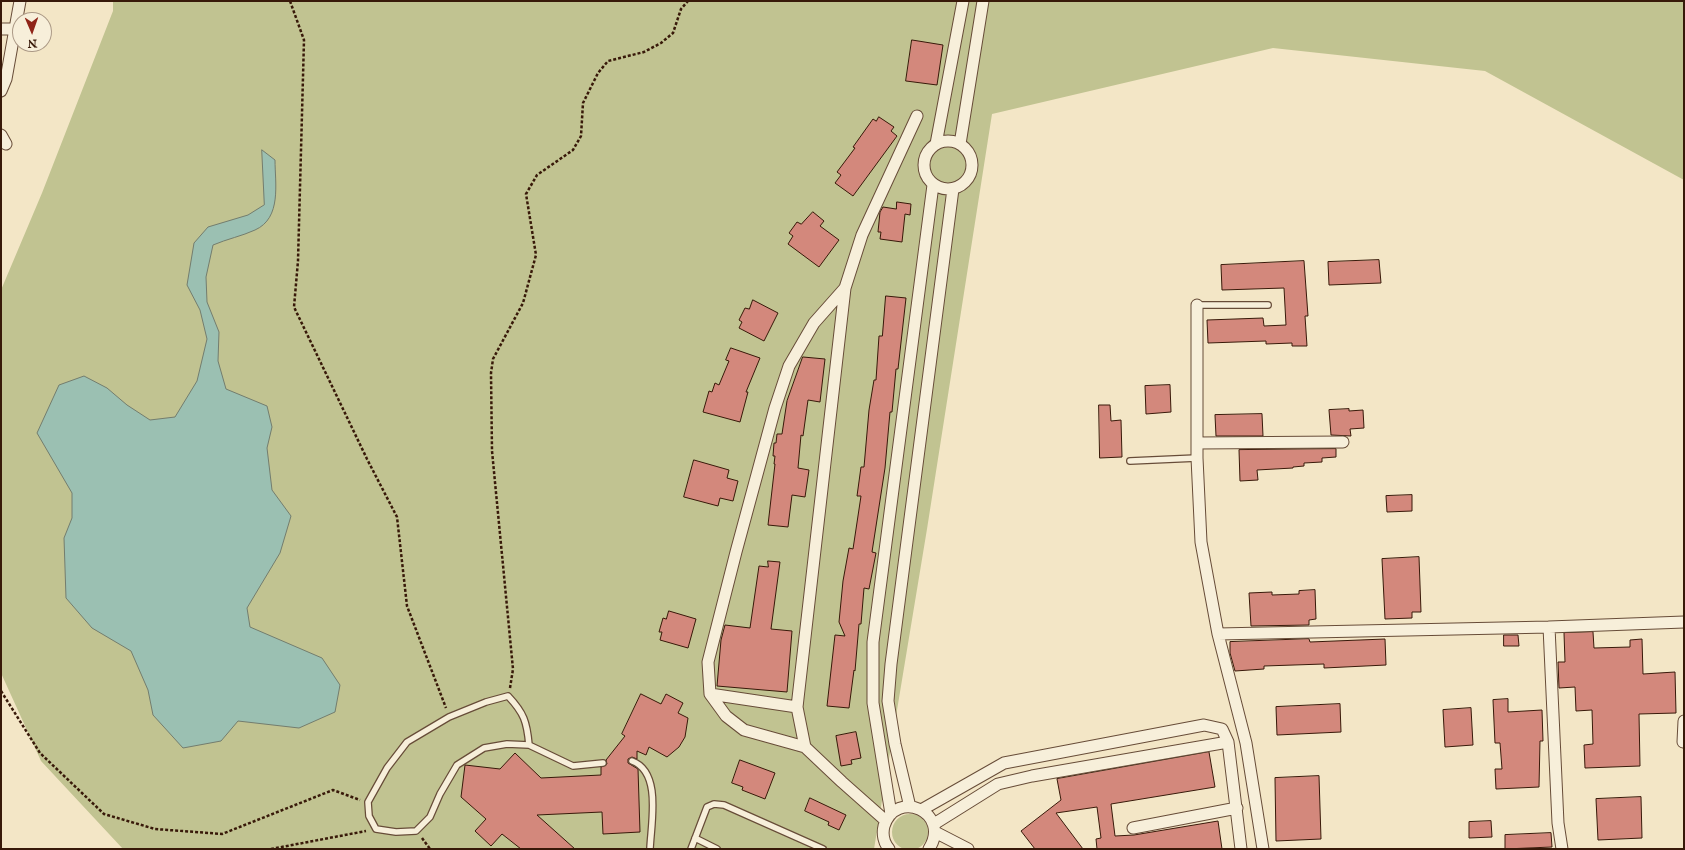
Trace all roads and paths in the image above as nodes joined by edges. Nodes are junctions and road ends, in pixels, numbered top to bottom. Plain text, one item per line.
1 (20, 1) edge
2 (290, 1) edge
3 (688, 1) edge
4 (963, 1) edge
5 (983, 1) edge
6 (18, 12) edge
7 (1, 29) edge
8 (12, 29) edge
9 (12, 42) edge
10 (1, 91) edge
11 (917, 116) dead end
12 (936, 144) junction
13 (960, 144) junction
14 (933, 185) junction
15 (954, 190) junction
16 (845, 288) junction
17 (1268, 305) dead end
18 (1197, 306) joint
19 (1343, 442) dead end
20 (1197, 443) junction
21 (1197, 458) junction
22 (1130, 461) dead end
23 (1684, 622) edge
24 (1549, 627) junction
25 (1218, 634) junction
26 (1, 691) edge
27 (710, 694) junction
28 (508, 696) junction
29 (797, 707) junction
30 (449, 717) junction
31 (1684, 721) edge
32 (1228, 742) junction
33 (1683, 742) dead end
34 (529, 745) junction
35 (805, 747) junction
36 (632, 761) dead end
37 (603, 763) dead end
38 (368, 802) junction
39 (910, 807) junction
40 (1237, 808) junction
41 (922, 810) junction
42 (888, 817) junction
43 (376, 828) junction
44 (934, 828) junction
45 (1133, 828) dead end
46 (416, 831) junction
47 (883, 837) junction
48 (695, 838) junction
49 (271, 849) edge
50 (430, 849) edge
51 (650, 849) edge
52 (691, 849) edge
53 (717, 849) edge
54 (823, 849) edge
55 (878, 849) edge
56 (889, 849) edge
57 (929, 849) edge
58 (968, 849) edge
59 (1241, 849) edge
60 (1263, 849) edge
61 (1562, 849) edge

1 - 6 street
2 - 30 path
3 - 28 path
4 - 12 street
5 - 13 street
7 - 8 street
9 - 10 street
11 - 16 street
12 - 13 street
12 - 14 street
13 - 15 street
14 - 15 street
14 - 42 street
15 - 39 street
16 - 27 street
16 - 29 street
17 - 18 lane
18 - 20 street
19 - 20 street
20 - 21 street
21 - 22 lane
21 - 25 street
23 - 24 street
24 - 25 street
24 - 61 street
25 - 60 street
26 - 38 path
27 - 29 street
27 - 35 street
28 - 30 lane
28 - 34 lane
29 - 35 street
30 - 38 lane
31 - 33 street
32 - 40 street
32 - 41 street
32 - 44 street
34 - 37 lane
34 - 46 lane
35 - 42 street
36 - 51 lane
38 - 43 lane
39 - 41 street
39 - 42 street
40 - 45 street
40 - 59 street
41 - 44 street
42 - 47 street
43 - 46 lane
43 - 49 path
44 - 57 street
44 - 58 street
46 - 50 path
47 - 55 street
47 - 56 street
48 - 52 lane
48 - 53 lane
48 - 54 lane

